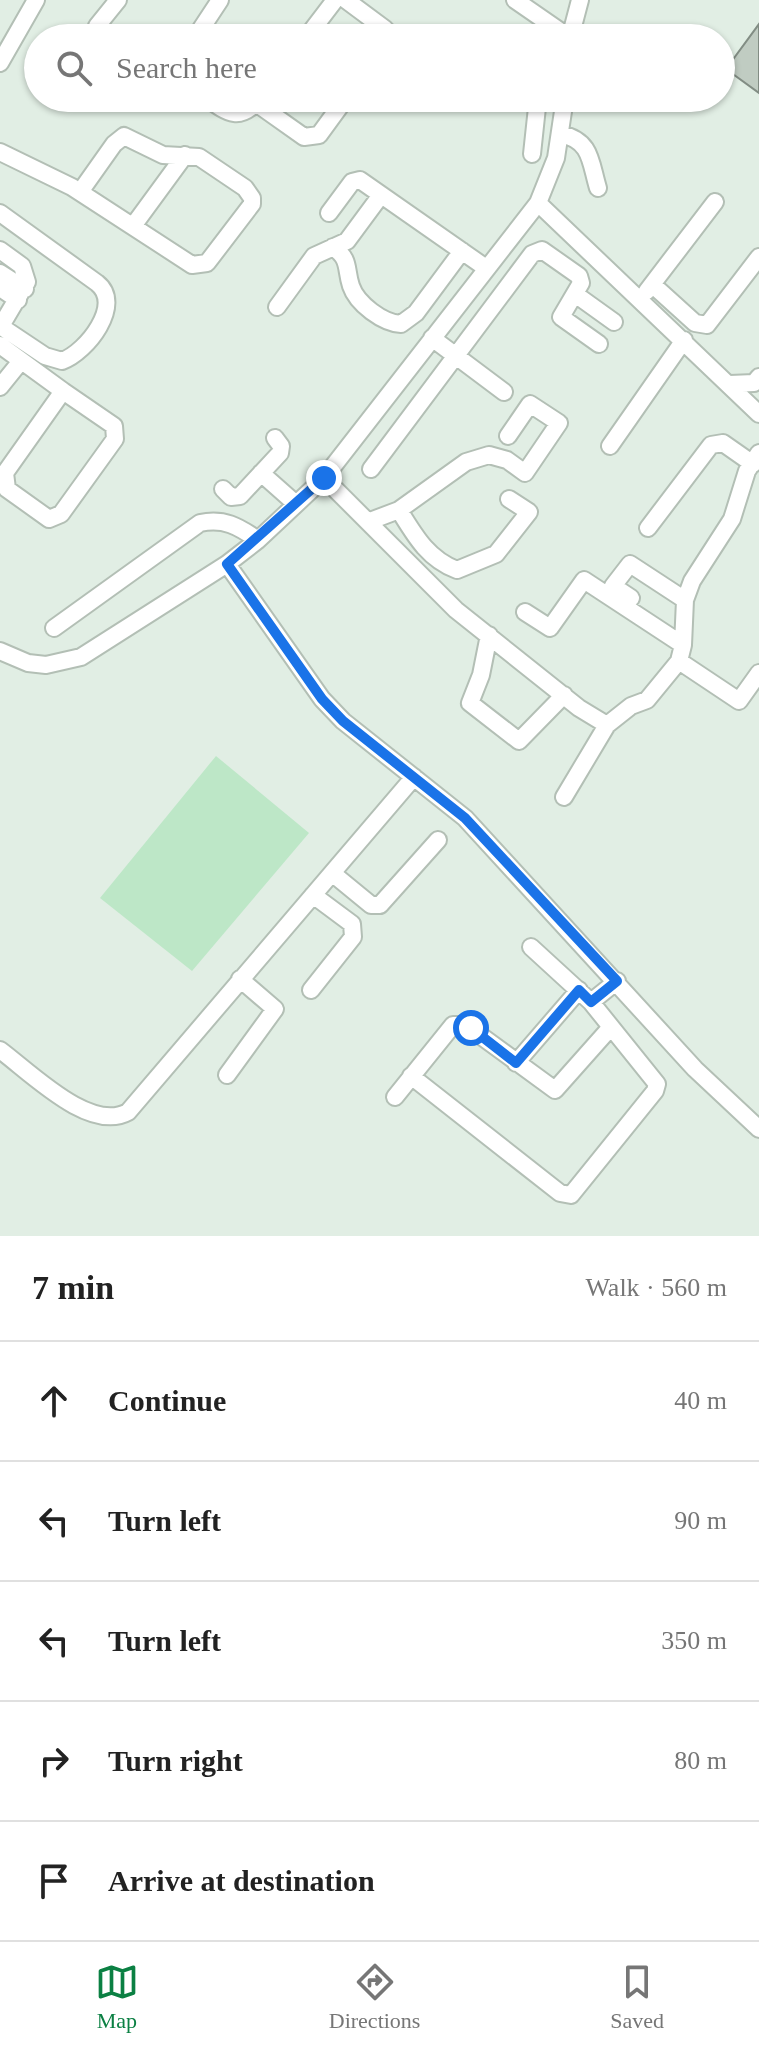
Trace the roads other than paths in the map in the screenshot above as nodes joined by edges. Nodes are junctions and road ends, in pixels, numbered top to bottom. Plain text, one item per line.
1 (36, 0) edge
2 (118, 0) edge
3 (220, 0) edge
4 (335, 0) edge
5 (346, 0) edge
6 (515, 0) edge
7 (580, 0) edge
8 (99, 24) edge
9 (204, 24) edge
10 (320, 24) edge
11 (378, 24) edge
12 (550, 24) edge
13 (574, 24) edge
14 (0, 63) edge
15 (272, 112) edge
16 (336, 112) edge
17 (536, 112) edge
18 (563, 112) edge
19 (561, 134) junction
20 (0, 152) edge
21 (532, 154) dead end
22 (185, 155) junction
23 (598, 188) dead end
24 (80, 192) junction
25 (381, 195) junction
26 (715, 202) dead end
27 (538, 203) junction
28 (0, 213) edge
29 (329, 213) dead end
30 (133, 226) junction
31 (333, 247) junction
32 (0, 250) edge
33 (462, 251) junction
34 (759, 257) edge
35 (486, 268) junction
36 (0, 273) edge
37 (653, 285) junction
38 (0, 288) edge
39 (575, 294) junction
40 (21, 295) junction
41 (641, 299) junction
42 (277, 307) dead end
43 (614, 322) dead end
44 (0, 326) edge
45 (432, 338) junction
46 (684, 340) junction
47 (599, 344) dead end
48 (0, 345) edge
49 (457, 355) junction
50 (21, 361) junction
51 (757, 383) edge
52 (1, 384) edge
53 (730, 384) junction
54 (63, 391) junction
55 (504, 392) dead end
56 (759, 414) edge
57 (508, 436) dead end
58 (275, 438) dead end
59 (610, 446) dead end
60 (756, 459) edge
61 (371, 469) dead end
62 (261, 473) junction
63 (324, 478) junction
64 (223, 489) dead end
65 (509, 499) dead end
66 (296, 504) junction
67 (399, 510) junction
68 (370, 521) junction
69 (648, 528) dead end
70 (258, 540) junction
71 (227, 564) junction
72 (685, 600) junction
73 (525, 612) dead end
74 (54, 628) dead end
75 (489, 635) junction
76 (682, 646) junction
77 (0, 651) edge
78 (759, 673) edge
79 (564, 695) junction
80 (607, 725) junction
81 (414, 777) junction
82 (564, 797) dead end
83 (438, 840) dead end
84 (332, 873) junction
85 (313, 895) junction
86 (531, 947) dead end
87 (240, 979) junction
88 (617, 981) junction
89 (311, 990) dead end
90 (585, 996) junction
91 (611, 1027) junction
92 (0, 1050) edge
93 (516, 1063) junction
94 (227, 1075) dead end
95 (411, 1076) junction
96 (395, 1097) dead end
97 (759, 1129) edge

1 - 14 lane
2 - 8 lane
3 - 9 lane
4 - 10 lane
5 - 11 lane
6 - 12 lane
7 - 13 lane
15 - 16 lane
17 - 21 lane
18 - 19 lane
19 - 23 lane
19 - 27 lane
20 - 24 lane
22 - 24 lane
22 - 30 lane
22 - 30 lane
24 - 30 lane
25 - 29 lane
25 - 31 lane
25 - 33 lane
26 - 37 lane
27 - 35 lane
27 - 41 lane
28 - 44 lane
31 - 33 lane
31 - 42 lane
32 - 40 lane
33 - 35 lane
34 - 37 lane
35 - 45 lane
36 - 40 lane
37 - 41 lane
38 - 40 lane
39 - 43 lane
39 - 47 lane
39 - 49 lane
40 - 44 lane
41 - 46 lane
45 - 49 lane
45 - 63 lane
46 - 53 lane
46 - 59 lane
48 - 50 lane
49 - 55 lane
49 - 61 lane
50 - 52 lane
50 - 54 lane
51 - 53 lane
53 - 56 lane
54 - 54 lane
57 - 67 lane
58 - 62 lane
60 - 69 lane
60 - 72 lane
62 - 64 lane
62 - 66 lane
63 - 66 lane
63 - 68 lane
65 - 67 lane
66 - 70 lane
67 - 68 lane
68 - 75 lane
70 - 71 lane
70 - 74 lane
71 - 77 lane
71 - 81 lane
72 - 76 lane
72 - 76 lane
73 - 76 lane
75 - 79 lane
75 - 79 lane
76 - 78 lane
76 - 80 lane
79 - 80 lane
80 - 82 lane
81 - 84 lane
81 - 88 lane
83 - 84 lane
84 - 85 lane
85 - 87 lane
85 - 89 lane
86 - 90 lane
87 - 92 lane
87 - 94 lane
88 - 90 lane
88 - 97 lane
90 - 91 lane
90 - 93 lane
91 - 93 lane
91 - 95 lane
93 - 95 lane
95 - 96 lane

